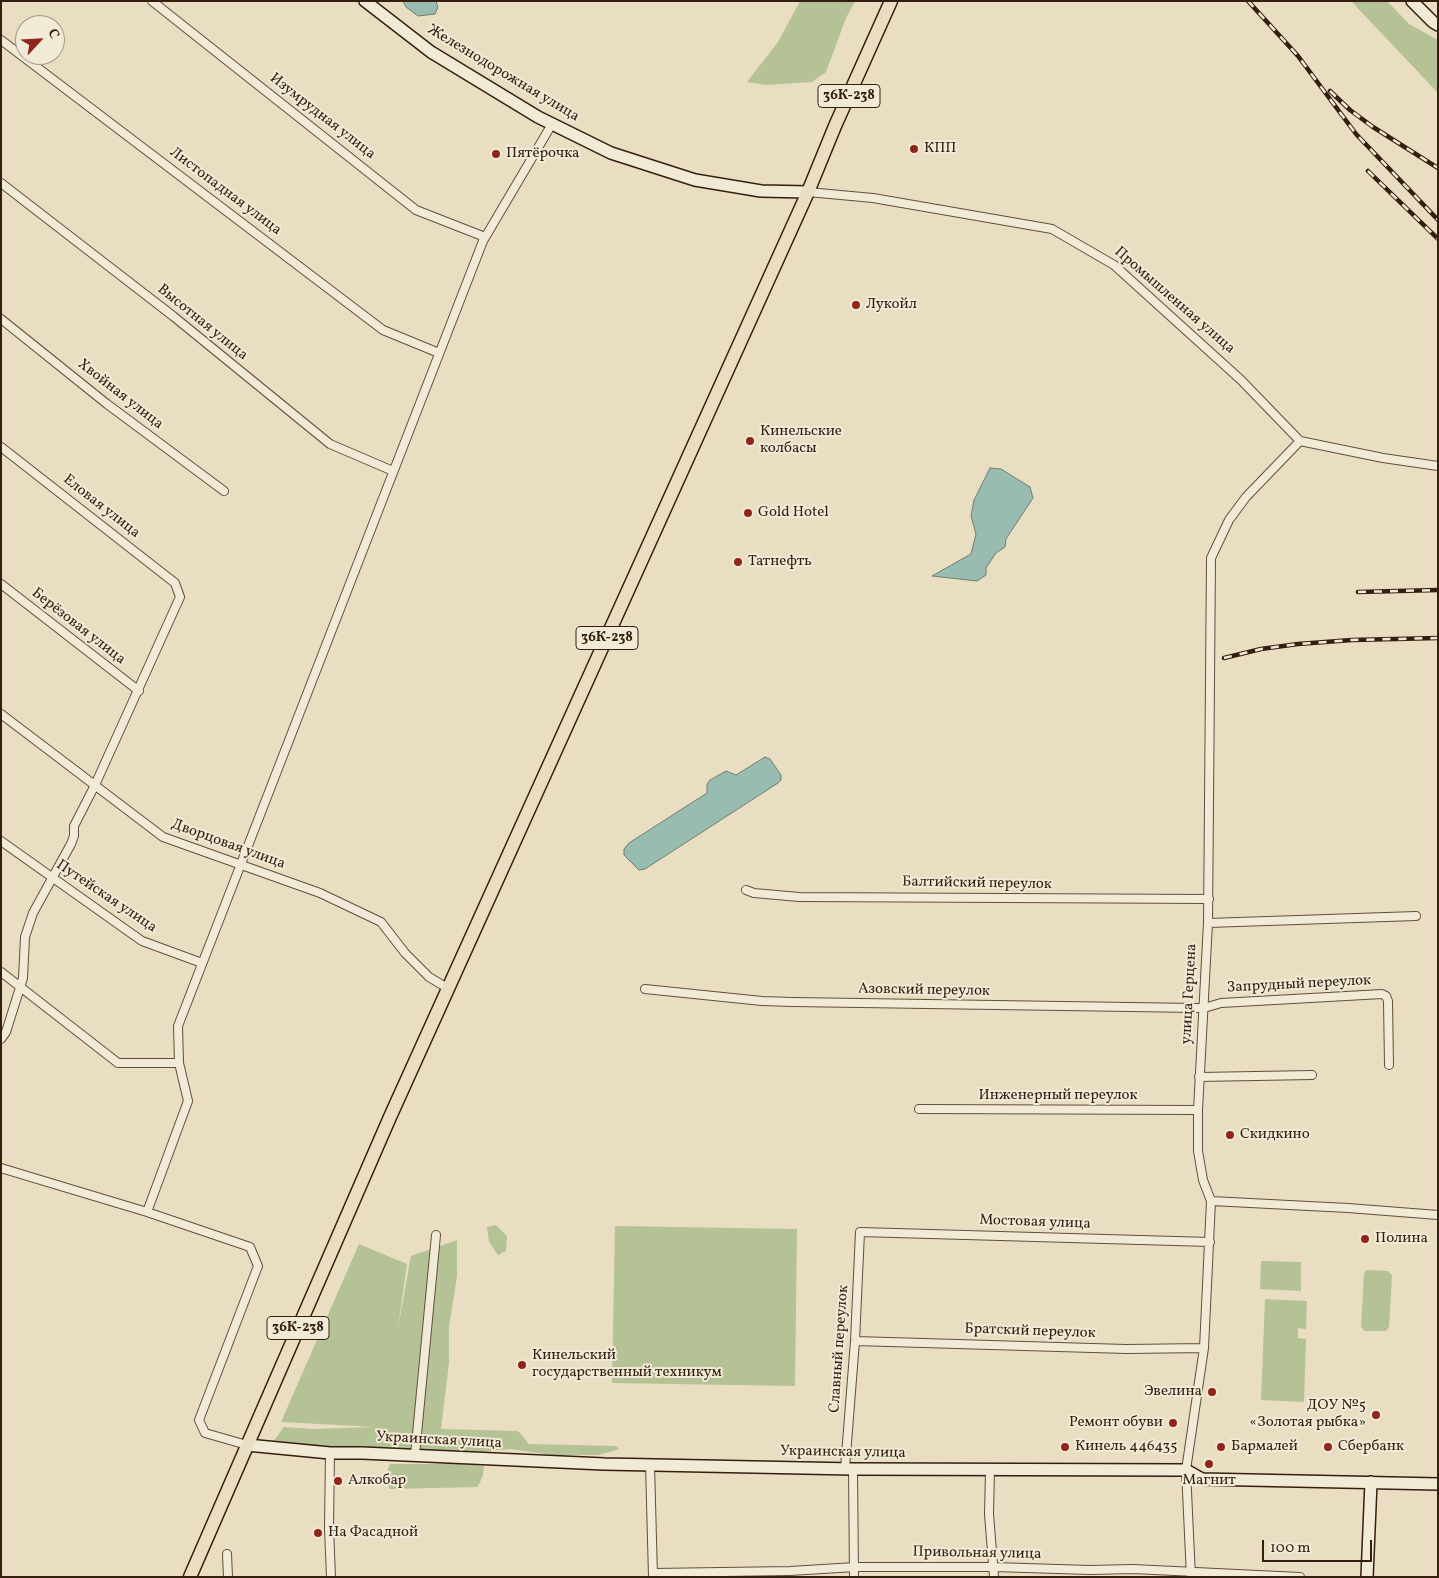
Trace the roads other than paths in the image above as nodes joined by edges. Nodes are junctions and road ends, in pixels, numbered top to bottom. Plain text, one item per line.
1 (152, 1) edge
2 (365, 1) edge
3 (891, 1) edge
4 (1412, 1) edge
5 (1438, 25) edge
6 (1, 40) edge
7 (552, 124) junction
8 (1, 183) edge
9 (808, 192) junction
10 (485, 237) junction
11 (1, 319) edge
12 (439, 353) junction
13 (1300, 442) junction
14 (1, 447) edge
15 (1438, 466) edge
16 (393, 471) junction
17 (224, 491) dead end
18 (1, 584) edge
19 (138, 691) junction
20 (1, 714) edge
21 (95, 785) junction
22 (1, 842) edge
23 (241, 864) junction
24 (52, 878) junction
25 (746, 890) dead end
26 (1209, 899) junction
27 (1416, 916) dead end
28 (1208, 923) junction
29 (202, 963) junction
30 (1, 972) edge
31 (20, 987) junction
32 (449, 988) junction
33 (645, 989) dead end
34 (1204, 1008) junction
35 (1, 1039) edge
36 (178, 1063) junction
37 (1389, 1065) dead end
38 (1312, 1075) dead end
39 (1199, 1077) junction
40 (919, 1109) dead end
41 (1198, 1110) junction
42 (1, 1168) edge
43 (1211, 1201) junction
44 (147, 1212) junction
45 (1438, 1215) edge
46 (860, 1232) joint
47 (436, 1235) dead end
48 (1210, 1242) junction
49 (855, 1341) junction
50 (1204, 1348) junction
51 (247, 1445) junction
52 (330, 1453) junction
53 (414, 1455) junction
54 (650, 1464) junction
55 (849, 1468) junction
56 (990, 1470) junction
57 (1186, 1470) junction
58 (1371, 1482) junction
59 (1438, 1484) edge
60 (227, 1554) dead end
61 (855, 1567) junction
62 (993, 1567) junction
63 (754, 1574) edge
64 (653, 1575) edge
65 (1191, 1575) edge
66 (190, 1577) edge
67 (228, 1577) edge
68 (331, 1577) edge
69 (854, 1577) edge
70 (994, 1577) edge
71 (1300, 1577) edge
72 (1367, 1577) edge

1 - 10 street, Изумрудная улица
2 - 7 main road, Железнодорожная улица
3 - 9 main road, 36К-238
4 - 5 main road
6 - 12 street, Листопадная улица
7 - 9 main road, Железнодорожная улица
7 - 10 street
8 - 16 street, Высотная улица
9 - 13 street, Промышленная улица
9 - 32 main road, 36К-238
10 - 12 street
11 - 17 street, Хвойная улица
12 - 16 street
13 - 15 street
13 - 26 street, улица Герцена
14 - 19 street, Еловая улица
16 - 23 street
18 - 19 street, Берёзовая улица
19 - 21 street
20 - 21 street, Дворцовая улица
21 - 23 street, Дворцовая улица
21 - 24 street
22 - 24 street, Путейская улица
23 - 29 street
23 - 32 street, Дворцовая улица
24 - 29 street, Путейская улица
24 - 31 street
25 - 26 street, Балтийский переулок
26 - 28 street, улица Герцена
27 - 28 street
28 - 34 street, улица Герцена
29 - 36 street
30 - 31 street
31 - 35 street
31 - 36 street
32 - 51 main road, 36К-238
33 - 34 street, Азовский переулок
34 - 37 street, Запрудный переулок
34 - 39 street, улица Герцена
36 - 44 street
38 - 39 street
39 - 41 street, улица Герцена
40 - 41 street, Инженерный переулок
41 - 43 street, улица Герцена
42 - 44 street
43 - 45 street
43 - 48 street, улица Герцена
44 - 51 street
46 - 48 street, Мостовая улица
46 - 49 street, Славный переулок
47 - 53 street
48 - 50 street, улица Герцена
49 - 50 street, Братский переулок
49 - 55 street, Славный переулок
50 - 57 street, улица Герцена
51 - 52 main road, Украинская улица
51 - 66 main road, 36К-238
52 - 53 main road, Украинская улица
52 - 68 street
53 - 54 main road, Украинская улица
54 - 55 main road, Украинская улица
54 - 64 street
55 - 56 main road, Украинская улица
55 - 61 street, Славный переулок
56 - 57 main road, Украинская улица
56 - 62 street
57 - 58 main road, Украинская улица
57 - 65 street, улица Герцена
58 - 59 main road, Украинская улица
58 - 72 main road
60 - 67 street
61 - 62 street, Привольная улица
61 - 63 street, Привольная улица
61 - 69 street, Славный переулок
62 - 65 street, Привольная улица
62 - 70 street
63 - 64 street, Привольная улица
65 - 71 street, Привольная улица

